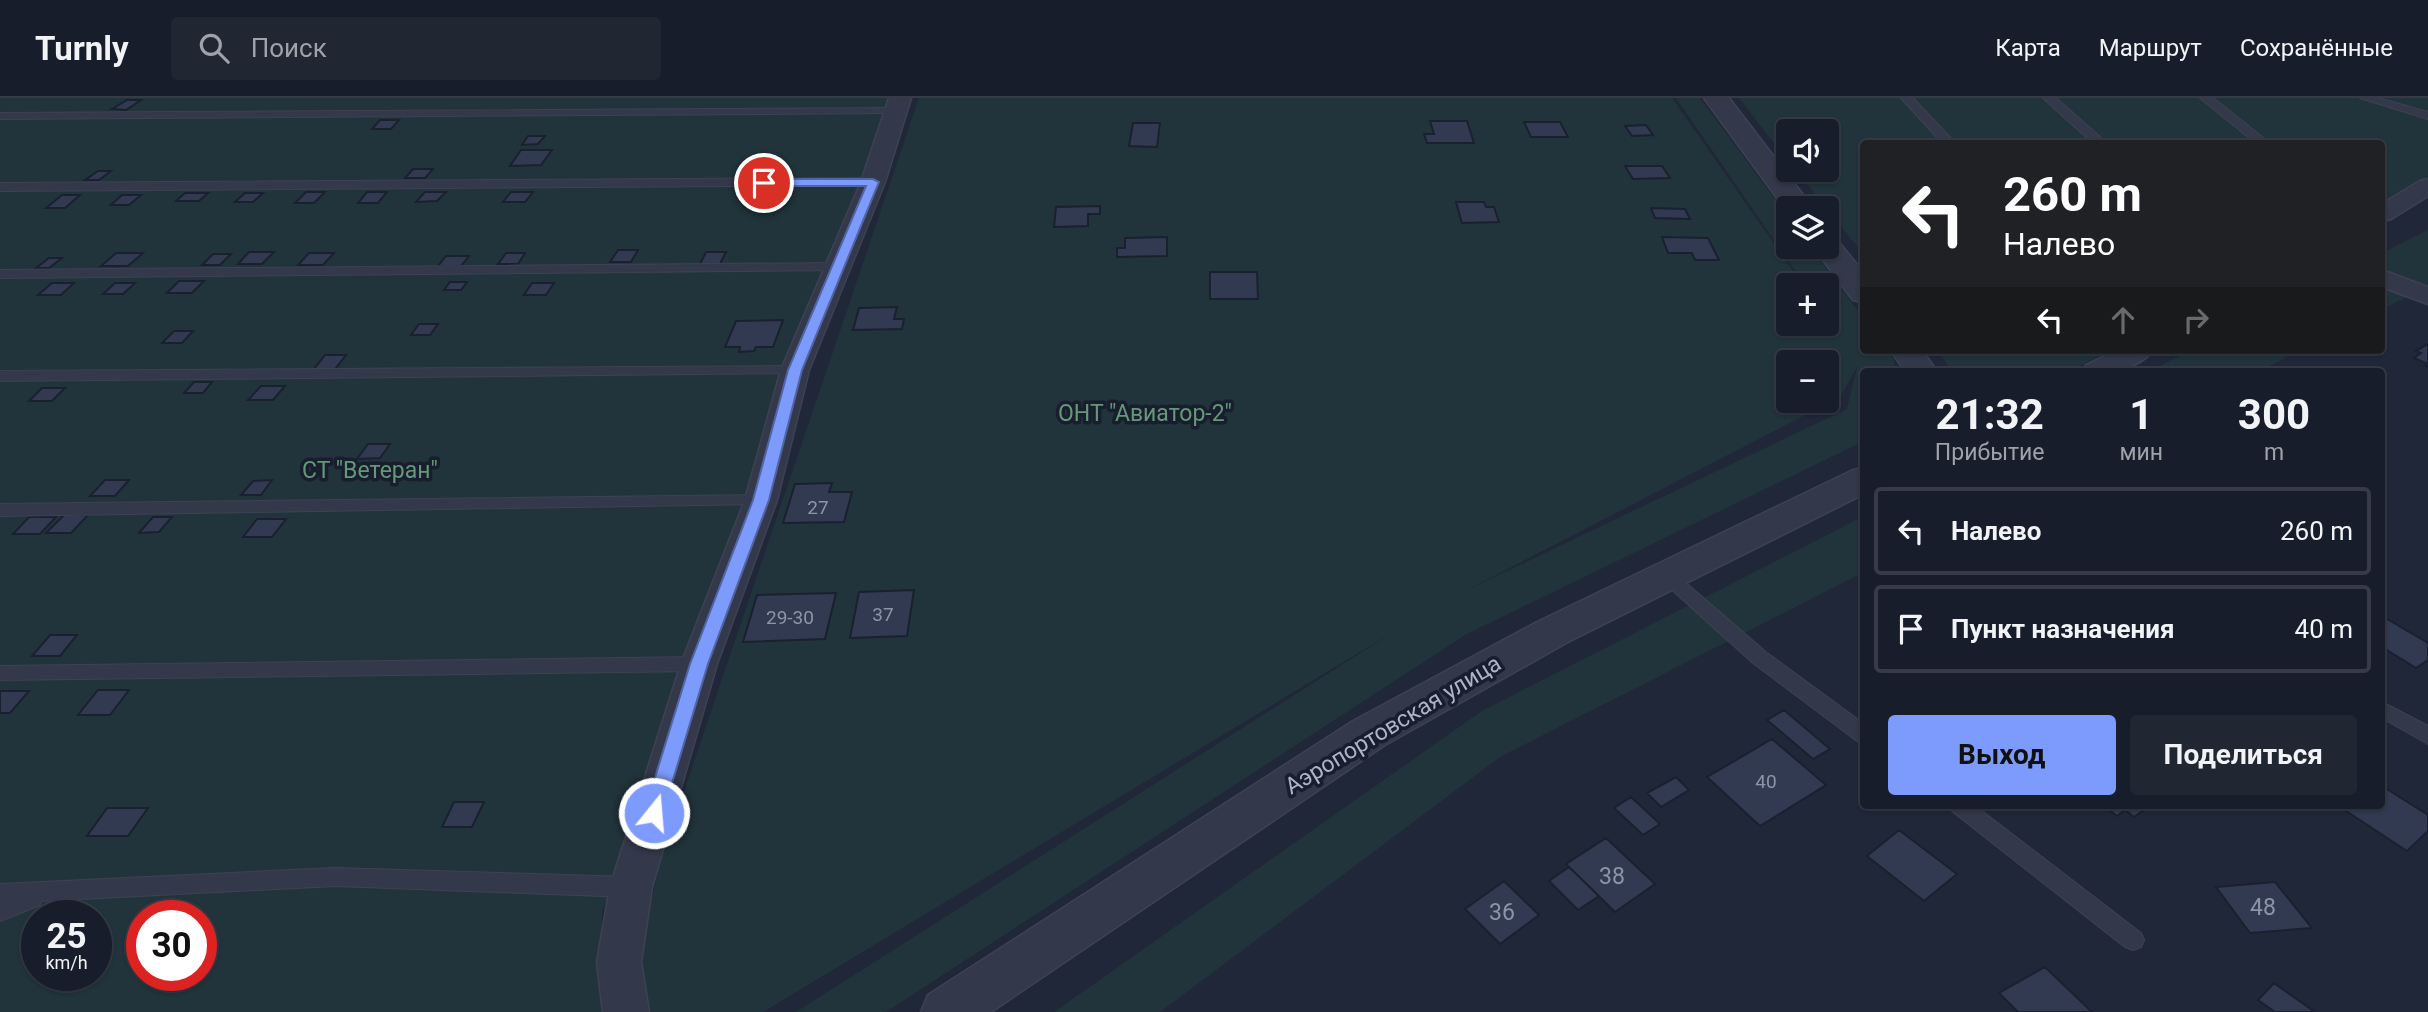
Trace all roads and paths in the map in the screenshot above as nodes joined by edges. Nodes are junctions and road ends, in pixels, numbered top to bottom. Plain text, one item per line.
1 (1716, 98) edge
2 (1907, 98) edge
3 (2049, 98) edge
4 (2206, 98) edge
5 (2366, 98) edge
6 (898, 104) edge
7 (0, 116) edge
8 (2428, 116) edge
9 (1946, 140) edge
10 (2097, 140) edge
11 (2260, 140) edge
12 (873, 182) junction
13 (2428, 186) edge
14 (0, 187) edge
15 (1790, 196) edge
16 (2385, 212) edge
17 (1837, 259) edge
18 (838, 267) junction
19 (0, 274) edge
20 (2385, 279) edge
21 (1860, 290) edge
22 (2428, 296) edge
23 (2131, 354) edge
24 (2102, 368) edge
25 (795, 370) junction
26 (0, 376) edge
27 (1860, 481) edge
28 (761, 500) junction
29 (0, 510) edge
30 (1666, 575) junction
31 (699, 664) junction
32 (0, 673) edge
33 (2385, 711) edge
34 (1860, 731) edge
35 (2428, 736) edge
36 (1964, 809) edge
37 (631, 887) junction
38 (0, 894) edge
39 (41, 894) junction
40 (0, 911) edge
41 (2133, 940) dead end
42 (976, 1004) edge
43 (626, 1012) edge

1 - 15 street
2 - 9 lane
3 - 10 lane
4 - 11 lane
5 - 8 lane
6 - 7 lane
6 - 12 street
12 - 14 lane
12 - 18 street
13 - 16 street
17 - 21 street
18 - 19 lane
18 - 25 street
20 - 22 street
23 - 24 street
25 - 26 lane
25 - 28 street
27 - 30 street, Аэропортовская улица
28 - 29 lane
28 - 31 street
30 - 34 lane
30 - 42 street, Аэропортовская улица
31 - 32 lane
31 - 37 street
33 - 35 lane
36 - 41 lane
37 - 39 lane
37 - 43 street
38 - 39 lane
39 - 40 lane

